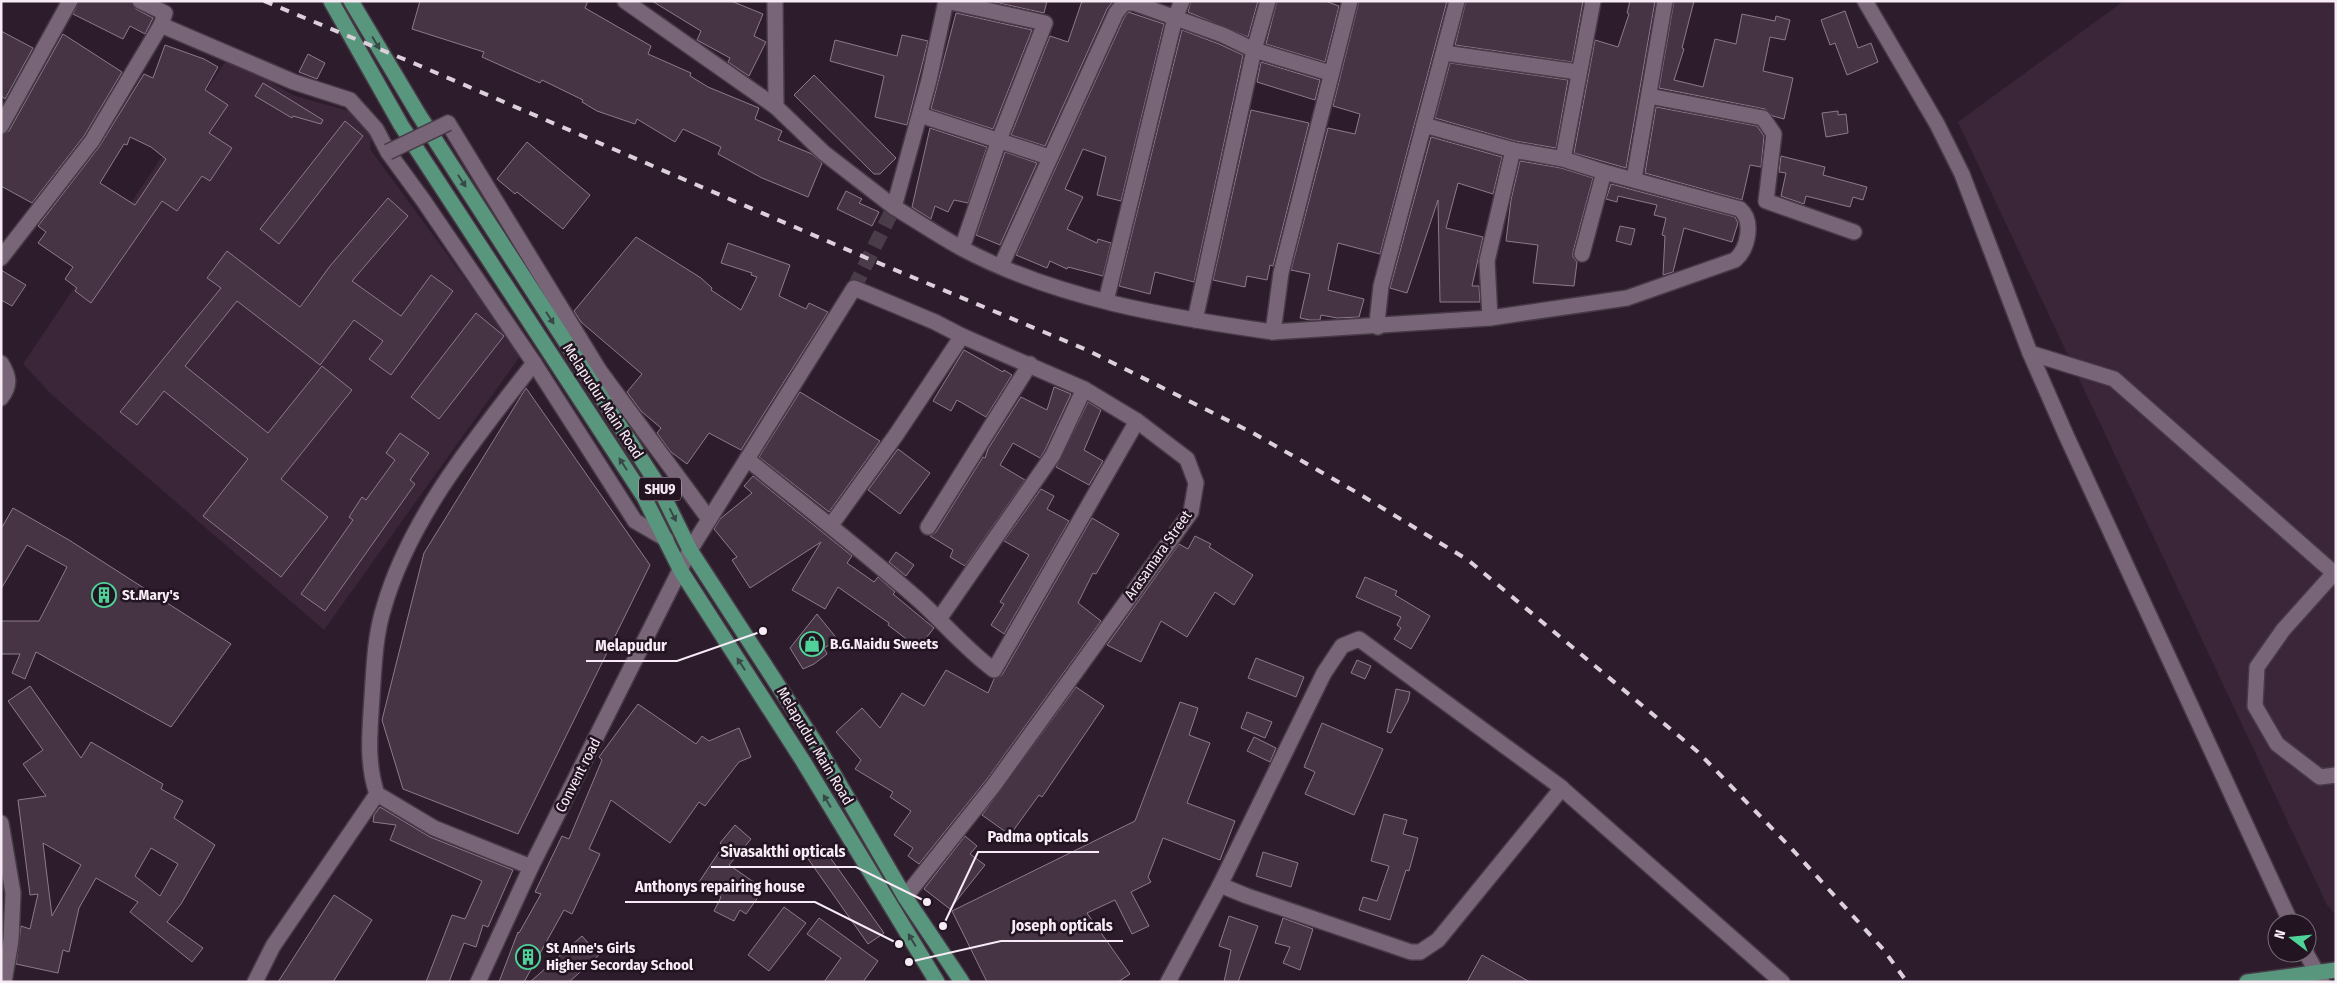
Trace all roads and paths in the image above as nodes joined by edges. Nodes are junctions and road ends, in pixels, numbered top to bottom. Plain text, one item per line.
1 (70, 1) edge
2 (140, 1) edge
3 (331, 1) edge
4 (351, 1) edge
5 (624, 1) edge
6 (775, 1) edge
7 (946, 1) edge
8 (1182, 1) edge
9 (1268, 1) edge
10 (1350, 1) edge
11 (1457, 1) edge
12 (1593, 1) edge
13 (1664, 1) edge
14 (1865, 1) edge
15 (1175, 18) junction
16 (161, 25) junction
17 (1254, 50) junction
18 (1444, 53) junction
19 (1578, 72) junction
20 (1330, 73) junction
21 (1649, 96) junction
22 (776, 107) junction
23 (920, 115) junction
24 (1424, 125) junction
25 (1, 126) edge
26 (999, 140) junction
27 (1513, 150) junction
28 (388, 152) junction
29 (1049, 157) junction
30 (1563, 159) junction
31 (1604, 172) junction
32 (1634, 180) junction
33 (894, 207) junction
34 (1854, 232) dead end
35 (962, 248) junction
36 (1582, 254) dead end
37 (1, 258) edge
38 (1001, 266) junction
39 (854, 288) joint
40 (1106, 301) junction
41 (1490, 318) junction
42 (1195, 320) junction
43 (1378, 327) junction
44 (1273, 332) junction
45 (962, 336) junction
46 (2030, 353) junction
47 (1, 363) edge
48 (534, 363) junction
49 (1030, 364) junction
50 (1084, 389) junction
51 (1, 398) edge
52 (1137, 421) junction
53 (747, 459) junction
54 (710, 519) junction
55 (830, 525) junction
56 (928, 527) dead end
57 (666, 539) junction
58 (690, 550) junction
59 (681, 571) junction
60 (939, 619) junction
61 (2336, 775) edge
62 (1562, 788) junction
63 (377, 794) junction
64 (1, 823) edge
65 (531, 867) junction
66 (1220, 885) junction
67 (905, 896) junction
68 (2286, 913) edge
69 (2312, 963) edge
70 (2336, 970) edge
71 (2320, 977) edge
72 (4, 982) edge
73 (255, 982) edge
74 (478, 982) edge
75 (937, 982) edge
76 (962, 982) edge
77 (1168, 982) edge
78 (1782, 982) edge
79 (2247, 982) edge

1 - 25 street
2 - 16 street
57 -> 3 main road, Melapudur Main Road / SHU9
4 -> 58 main road, Melapudur Main Road / SHU9
5 - 22 street
6 - 22 street
7 - 23 street
7 - 26 street
8 - 15 street
9 - 17 street
10 - 20 street
11 - 18 street
12 - 19 street
13 - 21 street
14 - 46 street
15 - 17 street
15 - 29 street
15 - 40 street
16 - 28 street
16 - 37 street
17 - 20 street
17 - 42 street
18 - 19 street
18 - 24 street
19 - 30 street
20 - 44 street
21 - 32 street
21 - 34 street
22 - 33 street
23 - 26 street
23 - 33 street
24 - 27 street
24 - 43 street
26 - 29 street
26 - 35 street
27 - 30 street
27 - 41 street
28 - 48 street
28 - 54 street, bridge
29 - 38 street
30 - 31 street
31 - 32 street
31 - 36 street
32 - 41 street
33 - 35 street
35 - 38 street
38 - 40 street
39 - 45 street, Arasamara Street
39 - 53 street, Convent road
40 - 42 street
41 - 43 street
42 - 44 street
43 - 44 street
45 - 49 street, Arasamara Street
45 - 55 street
46 - 61 street
46 - 68 street
47 - 51 street
48 - 57 street
48 - 63 street
49 - 50 street, Arasamara Street
49 - 56 street
50 - 52 street, Arasamara Street
50 - 60 street
52 - 60 street
52 - 67 street, Arasamara Street
53 - 54 street, Convent road
53 - 55 street
54 - 58 street, Convent road
55 - 60 street
57 - 59 main road, Melapudur Main Road / SHU9
58 - 59 street, Convent road
58 - 67 main road, Melapudur Main Road / SHU9
59 - 65 street, Convent road
75 -> 59 main road, Melapudur Main Road / SHU9
62 - 66 street
62 - 66 street
62 - 78 street
63 - 65 street
63 - 73 street
64 - 72 street
65 - 74 street, Convent road
66 - 77 street
67 - 76 main road, Melapudur Main Road / SHU9
69 - 71 street
70 - 71 main road
71 - 79 main road

